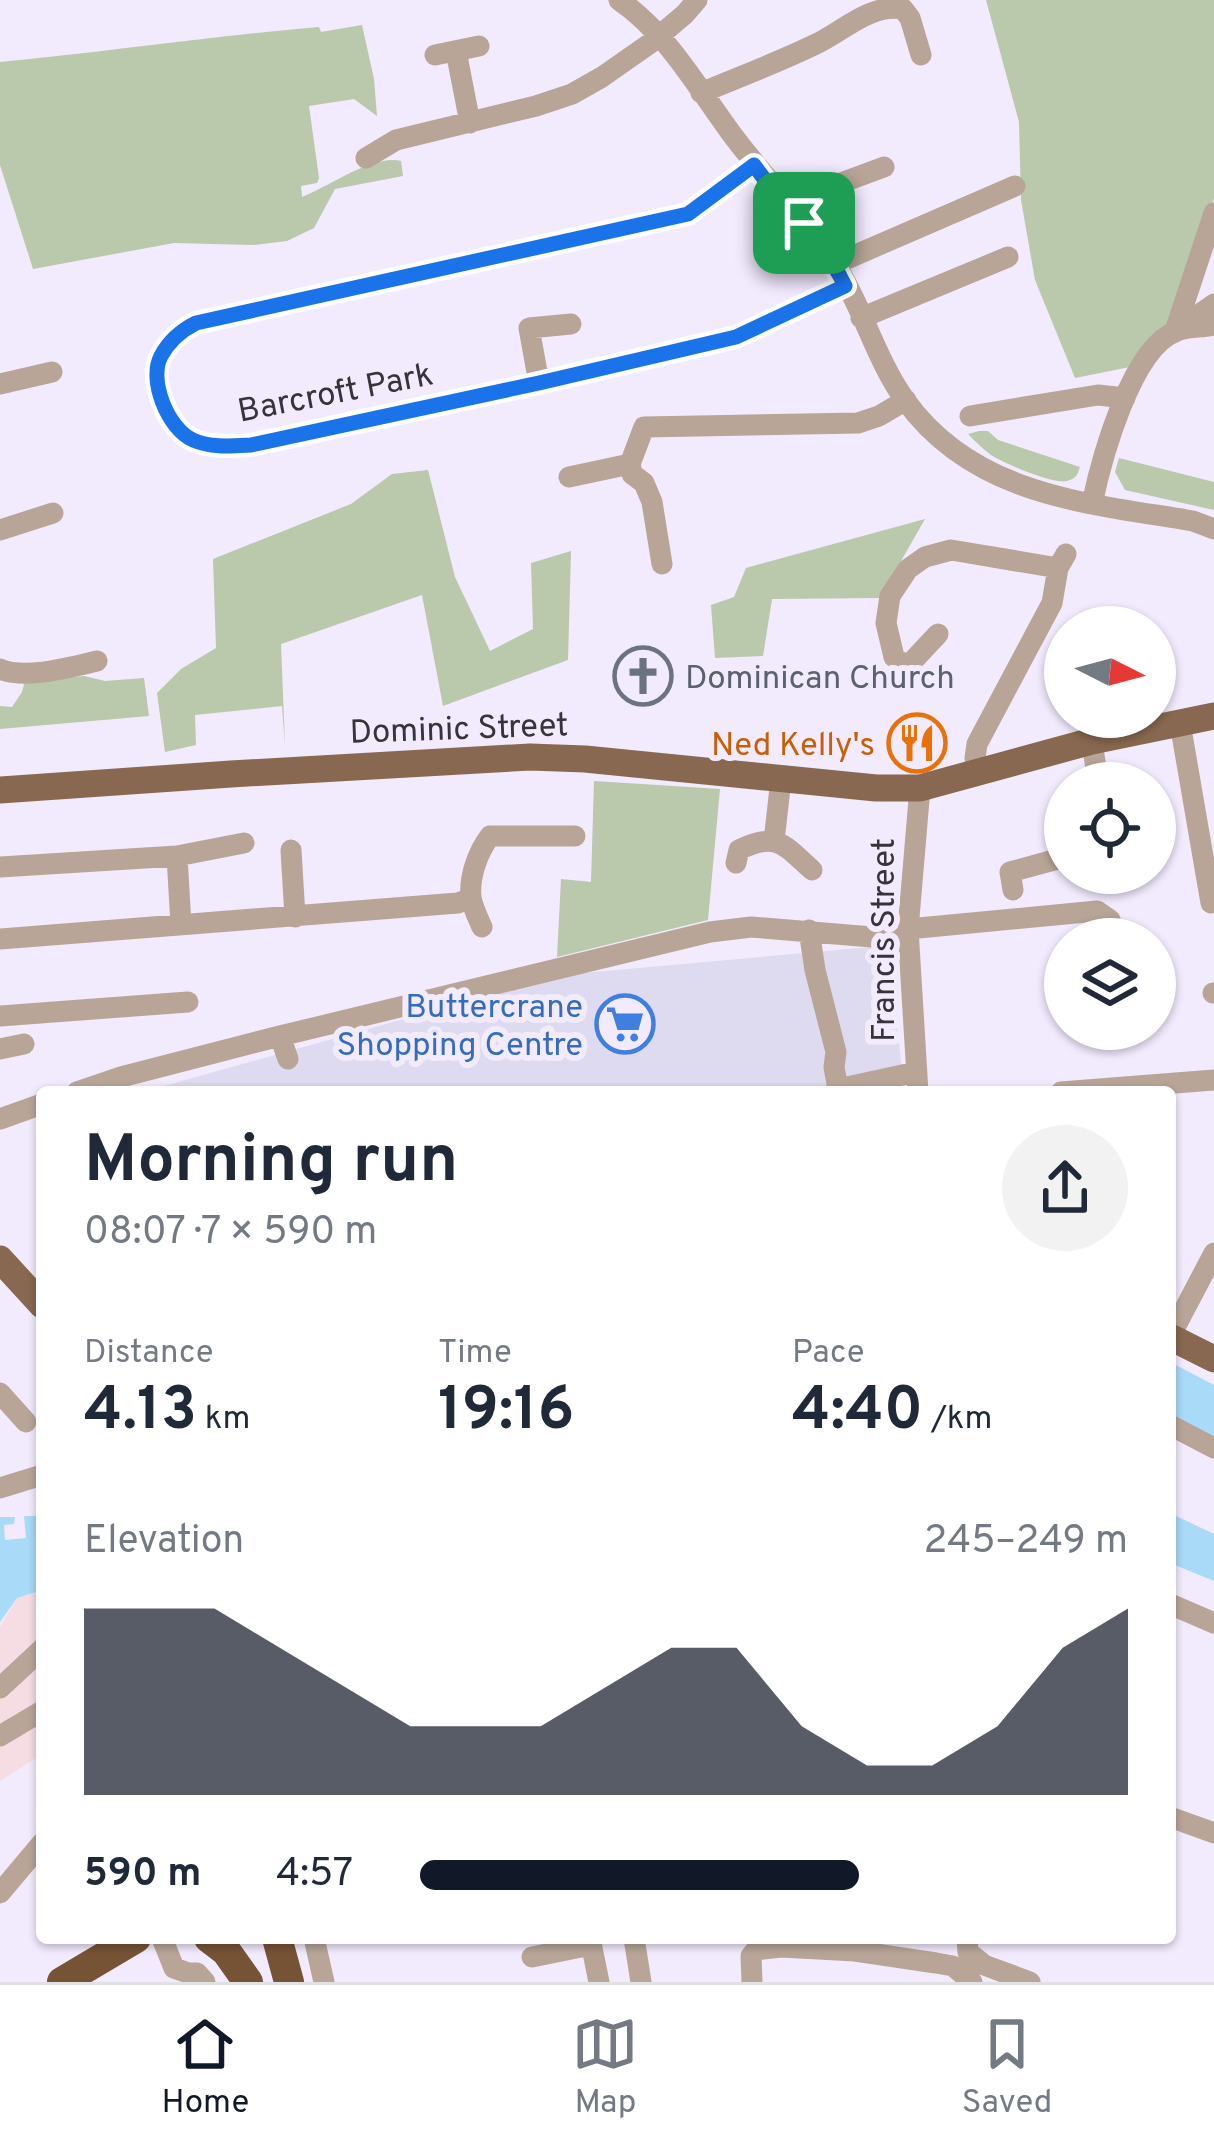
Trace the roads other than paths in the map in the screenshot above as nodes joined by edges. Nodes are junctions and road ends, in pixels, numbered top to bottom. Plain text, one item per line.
1 (619, 0) edge
2 (697, 0) edge
3 (660, 35) junction
4 (456, 51) dead end
5 (921, 55) dead end
6 (701, 93) junction
7 (470, 123) junction
8 (366, 158) dead end
9 (754, 165) junction
10 (884, 166) dead end
11 (1015, 186) dead end
12 (1214, 213) edge
13 (804, 223) junction
14 (1007, 257) dead end
15 (835, 264) junction
16 (845, 286) junction
17 (1214, 304) edge
18 (861, 318) junction
19 (571, 324) dead end
20 (1214, 325) edge
21 (1175, 331) junction
22 (52, 372) dead end
23 (539, 383) junction
24 (0, 385) edge
25 (1124, 398) junction
26 (905, 400) junction
27 (970, 416) dead end
28 (630, 464) junction
29 (568, 478) dead end
30 (1091, 504) junction
31 (53, 514) dead end
32 (1214, 529) edge
33 (0, 530) edge
34 (662, 564) dead end
35 (938, 634) dead end
36 (97, 661) dead end
37 (0, 668) edge
38 (1214, 716) edge
39 (1180, 723) junction
40 (1092, 742) junction
41 (1095, 762) edge
42 (976, 770) junction
43 (782, 779) junction
44 (920, 788) junction
45 (0, 790) edge
46 (575, 836) dead end
47 (774, 841) junction
48 (244, 843) dead end
49 (291, 850) dead end
50 (177, 856) junction
51 (736, 863) dead end
52 (1044, 863) edge
53 (0, 867) edge
54 (812, 870) dead end
55 (1013, 890) dead end
56 (471, 898) junction
57 (1211, 903) dead end
58 (295, 917) junction
59 (1107, 918) edge
60 (181, 926) junction
61 (482, 927) dead end
62 (809, 930) junction
63 (908, 935) junction
64 (0, 939) edge
65 (188, 1002) dead end
66 (0, 1016) edge
67 (280, 1036) junction
68 (23, 1044) dead end
69 (0, 1049) edge
70 (288, 1059) dead end
71 (1214, 1080) edge
72 (917, 1082) edge
73 (116, 1086) edge
74 (837, 1086) edge
75 (872, 1086) edge
76 (1138, 1086) edge
77 (36, 1106) edge
78 (0, 1118) edge
79 (1214, 1253) edge
80 (0, 1259) edge
81 (36, 1298) edge
82 (1176, 1325) edge
83 (1176, 1339) edge
84 (1214, 1359) edge
85 (0, 1393) edge
86 (26, 1422) dead end
87 (1176, 1428) edge
88 (1214, 1448) edge
89 (36, 1477) edge
90 (0, 1490) edge
91 (36, 1493) edge
92 (1176, 1606) edge
93 (1214, 1622) edge
94 (36, 1655) edge
95 (0, 1688) edge
96 (36, 1715) edge
97 (0, 1736) edge
98 (1176, 1819) edge
99 (1214, 1833) edge
100 (36, 1850) edge
101 (0, 1893) edge
102 (126, 1944) edge
103 (164, 1944) edge
104 (217, 1944) edge
105 (245, 1944) edge
106 (262, 1944) edge
107 (280, 1944) edge
108 (315, 1944) edge
109 (581, 1944) edge
110 (592, 1944) edge
111 (635, 1944) edge
112 (967, 1944) edge
113 (532, 1958) dead end
114 (62, 1982) edge
115 (205, 1982) edge
116 (248, 1982) edge
117 (257, 1982) edge
118 (268, 1982) edge
119 (289, 1982) edge
120 (323, 1982) edge
121 (599, 1982) edge
122 (641, 1982) edge
123 (752, 1982) edge
124 (972, 1982) edge
125 (1030, 1982) edge

1 - 3 street
2 - 3 street
3 - 6 street
3 - 7 street
4 - 7 street
5 - 6 street
6 - 9 street
7 - 8 street
9 - 13 street
9 - 23 street, Barcroft Park
10 - 13 street
11 - 15 street
12 - 21 street
13 - 15 street
14 - 18 street
15 - 16 street
16 - 18 street
16 - 23 street, Barcroft Park
17 - 21 street
18 - 26 street
19 - 23 street
20 - 21 street
21 - 25 street
22 - 24 street
25 - 27 street
25 - 30 street
26 - 28 street
26 - 30 street
28 - 29 street
28 - 34 street
30 - 32 street
31 - 33 street
35 - 42 street
36 - 37 street
38 - 39 main road, Dominic Street
39 - 40 main road, Dominic Street
39 - 57 street
40 - 41 street
40 - 42 main road, Dominic Street
42 - 44 main road, Dominic Street
43 - 44 main road, Dominic Street
43 - 45 main road, Dominic Street
43 - 47 street
44 - 63 street, Francis Street
46 - 56 street
47 - 51 street
47 - 54 street
48 - 50 street
49 - 58 street
50 - 53 street
50 - 60 street
52 - 55 street
56 - 58 street
56 - 61 street
58 - 60 street
59 - 63 street
60 - 64 street
62 - 63 street
62 - 67 street
62 - 74 street
63 - 72 street, Francis Street
65 - 66 street
67 - 70 street
67 - 73 street
68 - 69 street
71 - 76 street
72 - 75 street
77 - 78 street
79 - 82 street
80 - 81 main road
83 - 84 main road
85 - 86 street
87 - 88 street
89 - 90 street
90 - 91 street
92 - 93 street
94 - 95 street
96 - 97 street
98 - 99 street
100 - 101 street
102 - 114 highway
103 - 115 street
104 - 116 highway
105 - 117 highway
106 - 118 highway
107 - 119 highway
108 - 120 street
109 - 113 street
110 - 121 street
111 - 122 street
112 - 125 street
123 - 124 street

